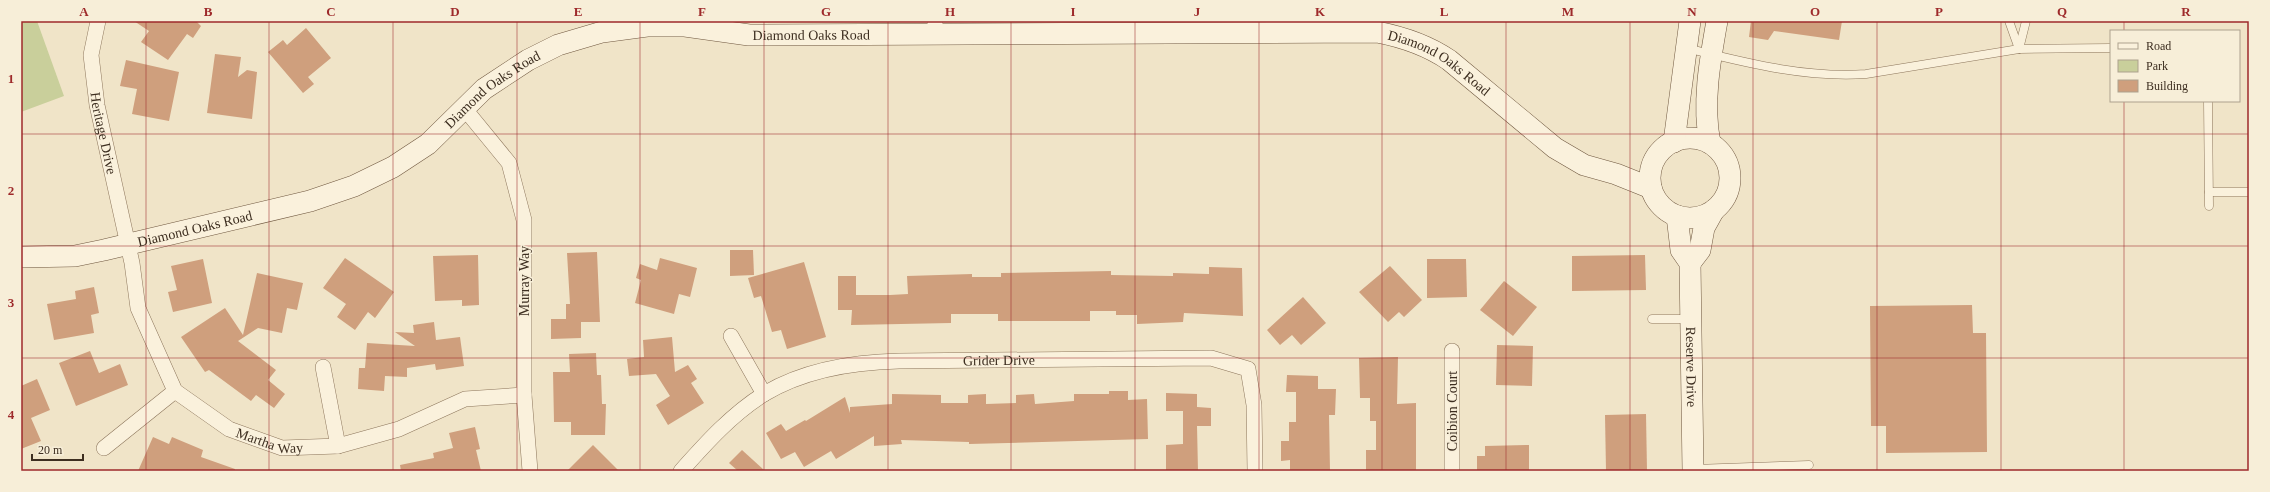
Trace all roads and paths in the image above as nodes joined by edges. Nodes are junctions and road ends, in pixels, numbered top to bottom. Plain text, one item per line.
1 (98, 21) edge
2 (1690, 21) edge
3 (1717, 21) edge
4 (2009, 21) edge
5 (2026, 21) edge
6 (600, 26) edge
7 (935, 27) edge
8 (1686, 48) junction
9 (2110, 48) edge
10 (2019, 49) junction
11 (1711, 54) junction
12 (2208, 102) edge
13 (464, 108) junction
14 (1674, 142) junction
15 (1710, 143) junction
16 (1653, 164) junction
17 (1616, 174) junction
18 (1651, 188) junction
19 (2208, 192) junction
20 (2249, 192) edge
21 (2208, 206) dead end
22 (1714, 210) junction
23 (1677, 216) junction
24 (128, 244) junction
25 (21, 257) edge
26 (1690, 262) junction
27 (1652, 319) dead end
28 (1691, 319) junction
29 (731, 336) dead end
30 (1452, 351) dead end
31 (323, 367) dead end
32 (175, 391) junction
33 (764, 394) junction
34 (524, 395) junction
35 (338, 446) junction
36 (104, 448) dead end
37 (1809, 465) dead end
38 (1693, 470) edge
39 (530, 471) edge
40 (682, 471) edge
41 (1255, 471) edge
42 (1452, 471) edge

1 - 24 street, Heritage Drive
2 - 8 street
3 - 11 street
4 - 10 lane
5 - 10 lane
6 - 7 street, Diamond Oaks Road
6 - 13 street, Diamond Oaks Road
7 - 17 street, Diamond Oaks Road
8 - 11 lane
8 - 14 street
9 - 10 lane
10 - 11 lane
11 - 15 street
12 - 19 lane
13 - 24 street, Diamond Oaks Road
13 - 34 street, Murray Way
14 - 15 street
14 - 16 street
15 - 22 street
16 - 17 street
16 - 18 street
17 - 18 street, Diamond Oaks Road
18 - 23 street
19 - 20 lane
19 - 21 lane
22 - 23 street
22 - 26 street
23 - 26 street, Reserve Drive
24 - 25 street, Diamond Oaks Road
24 - 32 street
26 - 28 street, Reserve Drive
27 - 28 lane
28 - 38 street, Reserve Drive
29 - 33 street
30 - 42 street, Coibion Court
31 - 35 street
32 - 35 street, Martha Way
32 - 36 street
33 - 40 street, Grider Drive
33 - 41 street, Grider Drive
34 - 35 street, Martha Way
34 - 39 street, Murray Way
37 - 38 lane

